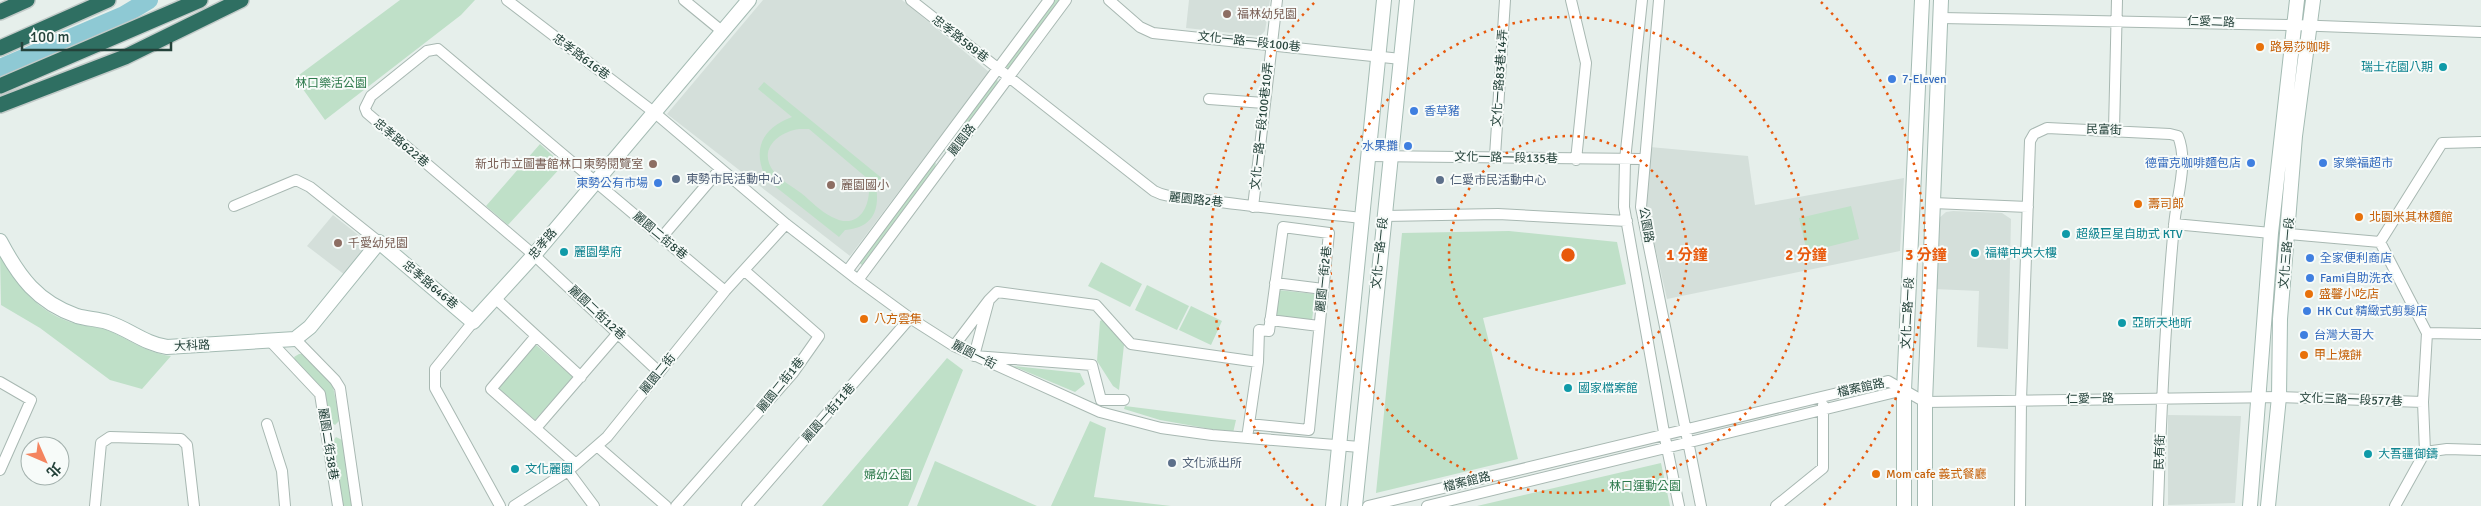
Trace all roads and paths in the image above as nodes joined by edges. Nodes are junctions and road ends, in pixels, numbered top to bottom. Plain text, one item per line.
1 (27, 0) edge
2 (108, 0) edge
3 (200, 0) edge
4 (241, 0) edge
5 (507, 0) edge
6 (684, 0) edge
7 (749, 0) edge
8 (911, 0) edge
9 (1049, 0) edge
10 (1066, 0) edge
11 (1109, 0) edge
12 (1277, 0) edge
13 (1384, 0) edge
14 (1407, 0) edge
15 (1505, 0) edge
16 (1571, 0) edge
17 (1642, 0) edge
18 (1659, 0) edge
19 (1922, 0) edge
20 (1941, 0) edge
21 (2117, 0) edge
22 (2296, 0) edge
23 (2312, 0) edge
24 (0, 12) edge
25 (1941, 18) junction
26 (2116, 20) junction
27 (2293, 25) junction
28 (2310, 26) junction
29 (723, 32) junction
30 (2481, 32) edge
31 (1271, 44) junction
32 (0, 48) edge
33 (1379, 55) junction
34 (1401, 59) junction
35 (998, 69) junction
36 (1009, 77) junction
37 (0, 86) edge
38 (1209, 99) dead end
39 (1264, 103) junction
40 (0, 105) edge
41 (655, 113) junction
42 (2114, 130) junction
43 (2481, 142) edge
44 (1368, 156) junction
45 (1496, 156) junction
46 (1391, 158) junction
47 (1576, 160) junction
48 (1625, 160) junction
49 (1644, 160) junction
50 (720, 169) junction
51 (594, 182) junction
52 (1933, 203) junction
53 (234, 206) dead end
54 (1624, 206) junction
55 (1254, 207) junction
56 (1642, 207) junction
57 (2028, 207) junction
58 (1384, 216) junction
59 (1362, 218) junction
60 (1627, 221) junction
61 (786, 224) junction
62 (2174, 224) junction
63 (2271, 233) junction
64 (2289, 234) junction
65 (662, 237) junction
66 (0, 241) edge
67 (379, 242) junction
68 (2380, 242) junction
69 (534, 255) junction
70 (848, 270) junction
71 (745, 271) junction
72 (858, 280) junction
73 (1275, 283) junction
74 (1323, 289) junction
75 (725, 291) junction
76 (495, 298) junction
77 (989, 300) junction
78 (910, 318) junction
79 (1270, 320) junction
80 (473, 322) junction
81 (1320, 326) junction
82 (618, 333) junction
83 (2427, 333) junction
84 (2481, 334) edge
85 (536, 336) junction
86 (295, 339) junction
87 (271, 342) junction
88 (954, 346) junction
89 (974, 356) junction
90 (1258, 362) junction
91 (659, 372) junction
92 (581, 377) junction
93 (0, 382) edge
94 (1904, 390) junction
95 (1823, 397) junction
96 (2279, 397) junction
97 (2259, 398) junction
98 (2161, 399) junction
99 (1124, 400) dead end
100 (2021, 400) junction
101 (1925, 402) junction
102 (2423, 402) junction
103 (1823, 411) junction
104 (267, 424) dead end
105 (1249, 424) junction
106 (536, 428) junction
107 (1687, 429) junction
108 (345, 431) junction
109 (326, 433) junction
110 (1664, 435) junction
111 (1248, 438) junction
112 (1690, 443) junction
113 (1339, 445) junction
114 (598, 446) junction
115 (1360, 447) junction
116 (1667, 448) junction
117 (2481, 450) edge
118 (2425, 452) junction
119 (572, 468) junction
120 (0, 470) edge
121 (96, 506) edge
122 (194, 506) edge
123 (285, 506) edge
124 (338, 506) edge
125 (357, 506) edge
126 (500, 506) edge
127 (514, 506) edge
128 (594, 506) edge
129 (666, 506) edge
130 (676, 506) edge
131 (747, 506) edge
132 (1333, 506) edge
133 (1355, 506) edge
134 (1368, 506) edge
135 (1427, 506) edge
136 (1679, 506) edge
137 (1701, 506) edge
138 (1776, 506) edge
139 (1904, 506) edge
140 (1925, 506) edge
141 (2020, 506) edge
142 (2158, 506) edge
143 (2250, 506) edge
144 (2268, 506) edge
145 (2395, 506) edge

1 - 24 highway
2 - 32 highway
3 - 37 highway
4 - 40 highway
5 - 41 street, 忠孝路616巷
6 - 29 street
7 - 29 street, 忠孝路
8 - 35 street, 忠孝路589巷
9 - 35 street, 麗園路
10 - 36 street, 麗園路
11 - 31 street, 文化一路一段100巷
12 - 31 street, 文化一路一段100巷10弄
13 - 33 street, 文化一路一段
14 - 34 street, 文化一路一段
15 - 45 street, 文化一路83巷14弄
16 - 47 street
17 - 48 street, 公園路
18 - 49 street, 公園路
19 - 94 street, 文化二路一段
20 - 25 street, 文化二路一段
21 - 26 street
22 - 27 street, 文化三路一段
23 - 28 street, 文化三路一段
25 - 26 street, 仁愛二路
25 - 52 street, 文化二路一段
26 - 27 street, 仁愛二路
26 - 42 street
27 - 28 street, 仁愛二路
27 - 63 street, 文化三路一段
28 - 30 street, 仁愛二路
28 - 64 street, 文化三路一段
29 - 41 street, 忠孝路
31 - 33 street, 文化一路一段100巷
31 - 39 street, 文化一路一段100巷10弄
33 - 34 street, 文化一路一段100巷
33 - 44 street, 文化一路一段
34 - 46 street, 文化一路一段
35 - 36 street, 忠孝路589巷
35 - 70 street, 麗園路
36 - 55 street, 麗園路2巷
36 - 72 street, 麗園路
38 - 39 street
39 - 55 street, 文化一路一段100巷10弄
41 - 50 street, 麗園一街
41 - 51 street, 忠孝路
42 - 57 street, 民富街
42 - 62 street, 民富街
43 - 68 street
44 - 46 street, 文化一路一段135巷
44 - 59 street, 文化一路一段
45 - 46 street, 文化一路一段135巷
45 - 47 street, 文化一路一段135巷
46 - 58 street, 文化一路一段
47 - 48 street, 文化一路一段135巷
48 - 49 street, 文化一路一段135巷
48 - 54 street, 公園路
49 - 56 street, 公園路
50 - 61 street, 麗園一街
50 - 65 street
51 - 65 street, 麗園二街8巷
51 - 69 street, 忠孝路
51 - 69 street, 忠孝路622巷
52 - 57 street
52 - 101 street, 文化二路一段
53 - 67 street, 忠孝路646巷
54 - 56 street
54 - 60 street, 公園路
55 - 59 street, 麗園路2巷
56 - 107 street, 公園路
57 - 100 street, 民富街
58 - 60 street
58 - 115 street, 文化一路一段
59 - 113 street, 文化一路一段
60 - 110 street, 公園路
61 - 70 street, 麗園一街
61 - 71 street, 麗園二街
62 - 63 street
62 - 98 street, 民富街
63 - 97 street, 文化三路一段
64 - 68 street
64 - 96 street, 文化三路一段
65 - 75 street, 麗園二街8巷
66 - 87 street, 大科路
67 - 80 street, 忠孝路646巷
67 - 86 street
68 - 83 street
69 - 76 street, 忠孝路
69 - 82 street, 麗園二街12巷
70 - 72 street, 麗園一街
71 - 75 street, 麗園二街
71 - 130 street, 麗園二街1巷
72 - 78 street, 麗園一街
73 - 74 street
73 - 74 street, 麗園一街2巷
73 - 79 street, 麗園一街2巷
74 - 81 street, 麗園一街2巷
75 - 91 street, 麗園二街
76 - 80 street, 忠孝路
76 - 85 street
77 - 88 street
77 - 89 street
77 - 90 street
78 - 88 street, 麗園一街
78 - 131 street, 麗園一街11巷
79 - 81 street
79 - 90 street, 麗園一街2巷
80 - 126 street, 忠孝路
81 - 105 street, 麗園一街2巷
82 - 91 street, 麗園二街12巷
82 - 92 street
83 - 84 street
83 - 102 street
85 - 92 street
85 - 106 street
86 - 87 street, 大科路
86 - 108 street, 麗園二街38巷
87 - 109 street, 麗園二街38巷
88 - 89 street, 麗園一街
89 - 99 street
89 - 111 street, 麗園一街
90 - 105 street, 麗園一街2巷
91 - 114 street, 麗園二街
92 - 106 street
93 - 120 street
94 - 95 street, 檔案館路
94 - 101 street
94 - 103 street, 檔案館路
94 - 139 street, 文化二路一段
95 - 103 street
95 - 107 street, 檔案館路
96 - 97 street, 仁愛一路
96 - 102 street, 文化三路一段577巷
96 - 144 street, 文化三路一段
97 - 98 street, 仁愛一路
97 - 143 street, 文化三路一段
98 - 100 street, 仁愛一路
98 - 142 street, 民有街
100 - 101 street, 仁愛一路
100 - 141 street
101 - 140 street, 文化二路一段
102 - 118 street
103 - 112 street, 檔案館路
103 - 138 street
104 - 123 street
105 - 111 street, 麗園一街2巷
106 - 119 street
107 - 110 street, 檔案館路
107 - 112 street, 公園路
108 - 109 street
108 - 125 street, 麗園二街38巷
109 - 124 street, 麗園二街38巷
110 - 116 street, 公園路
110 - 134 street, 檔案館路
111 - 113 street, 麗園一街
112 - 116 street, 檔案館路
112 - 137 street, 公園路
113 - 115 street, 麗園一街
113 - 132 street, 文化一路一段
114 - 119 street, 麗園二街
114 - 129 street
115 - 133 street, 文化一路一段
116 - 135 street, 檔案館路
116 - 136 street, 公園路
117 - 118 street
118 - 145 street
119 - 127 street, 麗園二街
119 - 128 street
121 - 122 street

